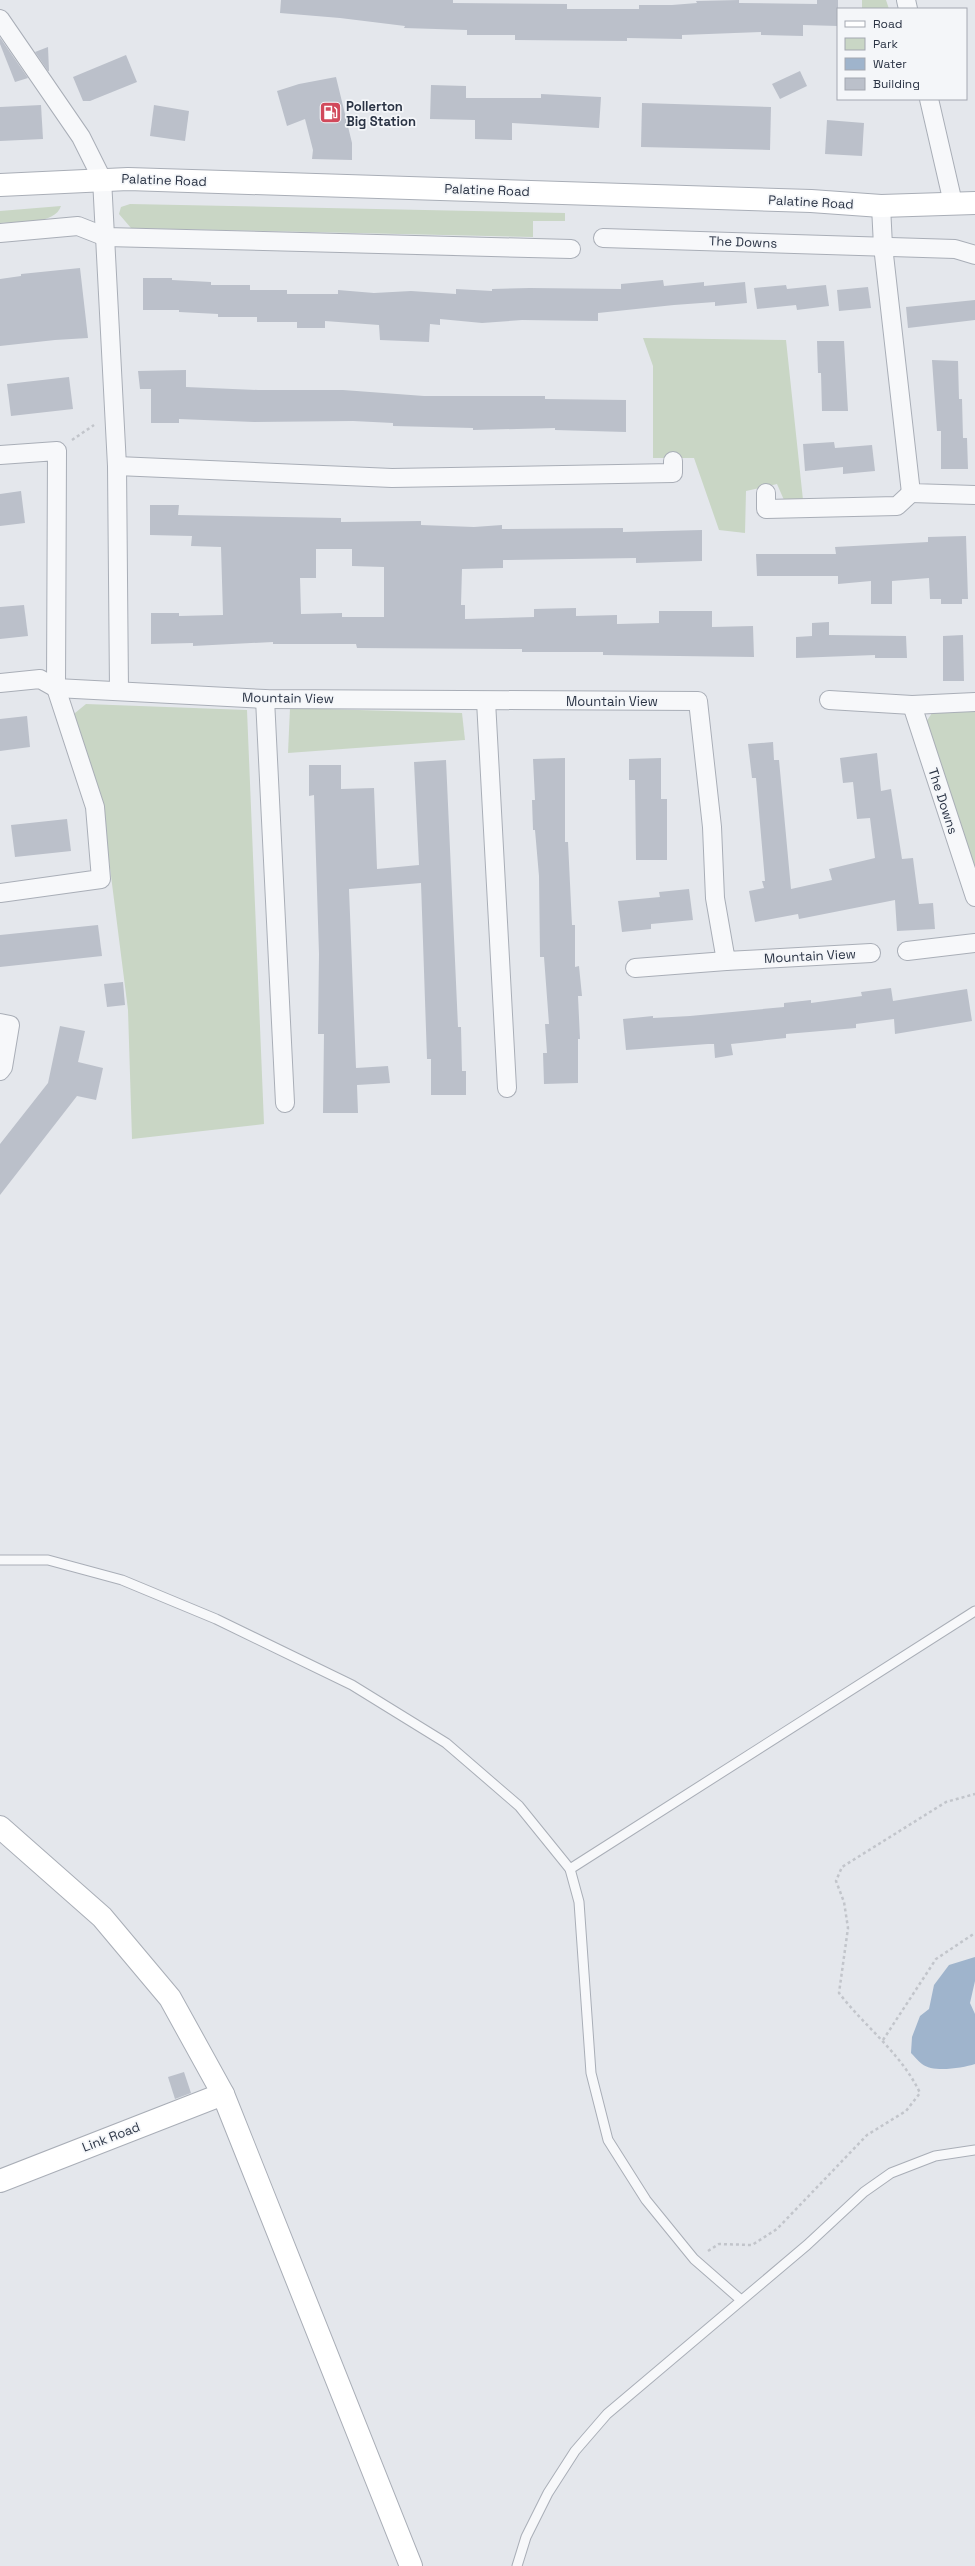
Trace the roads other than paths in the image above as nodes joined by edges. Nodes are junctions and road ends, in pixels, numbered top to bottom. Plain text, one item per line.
1 (0, 19) edge
2 (929, 100) edge
3 (102, 179) junction
4 (0, 185) edge
5 (953, 203) junction
6 (975, 203) edge
7 (881, 206) junction
8 (0, 233) edge
9 (106, 237) junction
10 (603, 238) dead end
11 (883, 246) junction
12 (571, 249) dead end
13 (975, 255) edge
14 (0, 455) edge
15 (673, 461) dead end
16 (117, 466) junction
17 (766, 493) dead end
18 (911, 494) junction
19 (975, 495) edge
20 (0, 683) edge
21 (56, 688) junction
22 (119, 690) junction
23 (265, 699) junction
24 (829, 700) dead end
25 (486, 701) junction
26 (975, 702) edge
27 (912, 704) junction
28 (0, 893) edge
29 (975, 897) edge
30 (975, 943) edge
31 (908, 951) dead end
32 (871, 952) dead end
33 (726, 961) junction
34 (636, 968) dead end
35 (0, 1023) edge
36 (0, 1071) edge
37 (507, 1088) dead end
38 (285, 1103) dead end
39 (0, 1560) edge
40 (975, 1612) edge
41 (0, 1827) edge
42 (570, 1869) junction
43 (223, 2094) junction
44 (975, 2150) edge
45 (0, 2181) edge
46 (741, 2300) junction
47 (411, 2566) edge
48 (517, 2566) edge

1 - 3 street
2 - 5 street
3 - 4 street, Palatine Road
3 - 7 street, Palatine Road
3 - 9 street
5 - 6 street, Palatine Road
5 - 7 street, Palatine Road
7 - 11 street
8 - 9 street
9 - 12 street
9 - 16 street
10 - 11 street, The Downs
11 - 13 street, The Downs
11 - 18 street
14 - 21 street
15 - 16 street
16 - 22 street
17 - 18 street
18 - 19 street
20 - 21 street
21 - 22 street, Mountain View
21 - 28 street
22 - 23 street, Mountain View
23 - 25 street, Mountain View
23 - 38 street
24 - 27 street
25 - 33 street, Mountain View
25 - 37 street
26 - 27 street
27 - 29 street, The Downs
30 - 31 street
32 - 33 street, Mountain View
33 - 34 street
35 - 36 street
39 - 42 lane
40 - 42 lane
41 - 43 street
42 - 46 lane
43 - 45 street, Link Road
43 - 47 street
44 - 46 lane
46 - 48 lane

